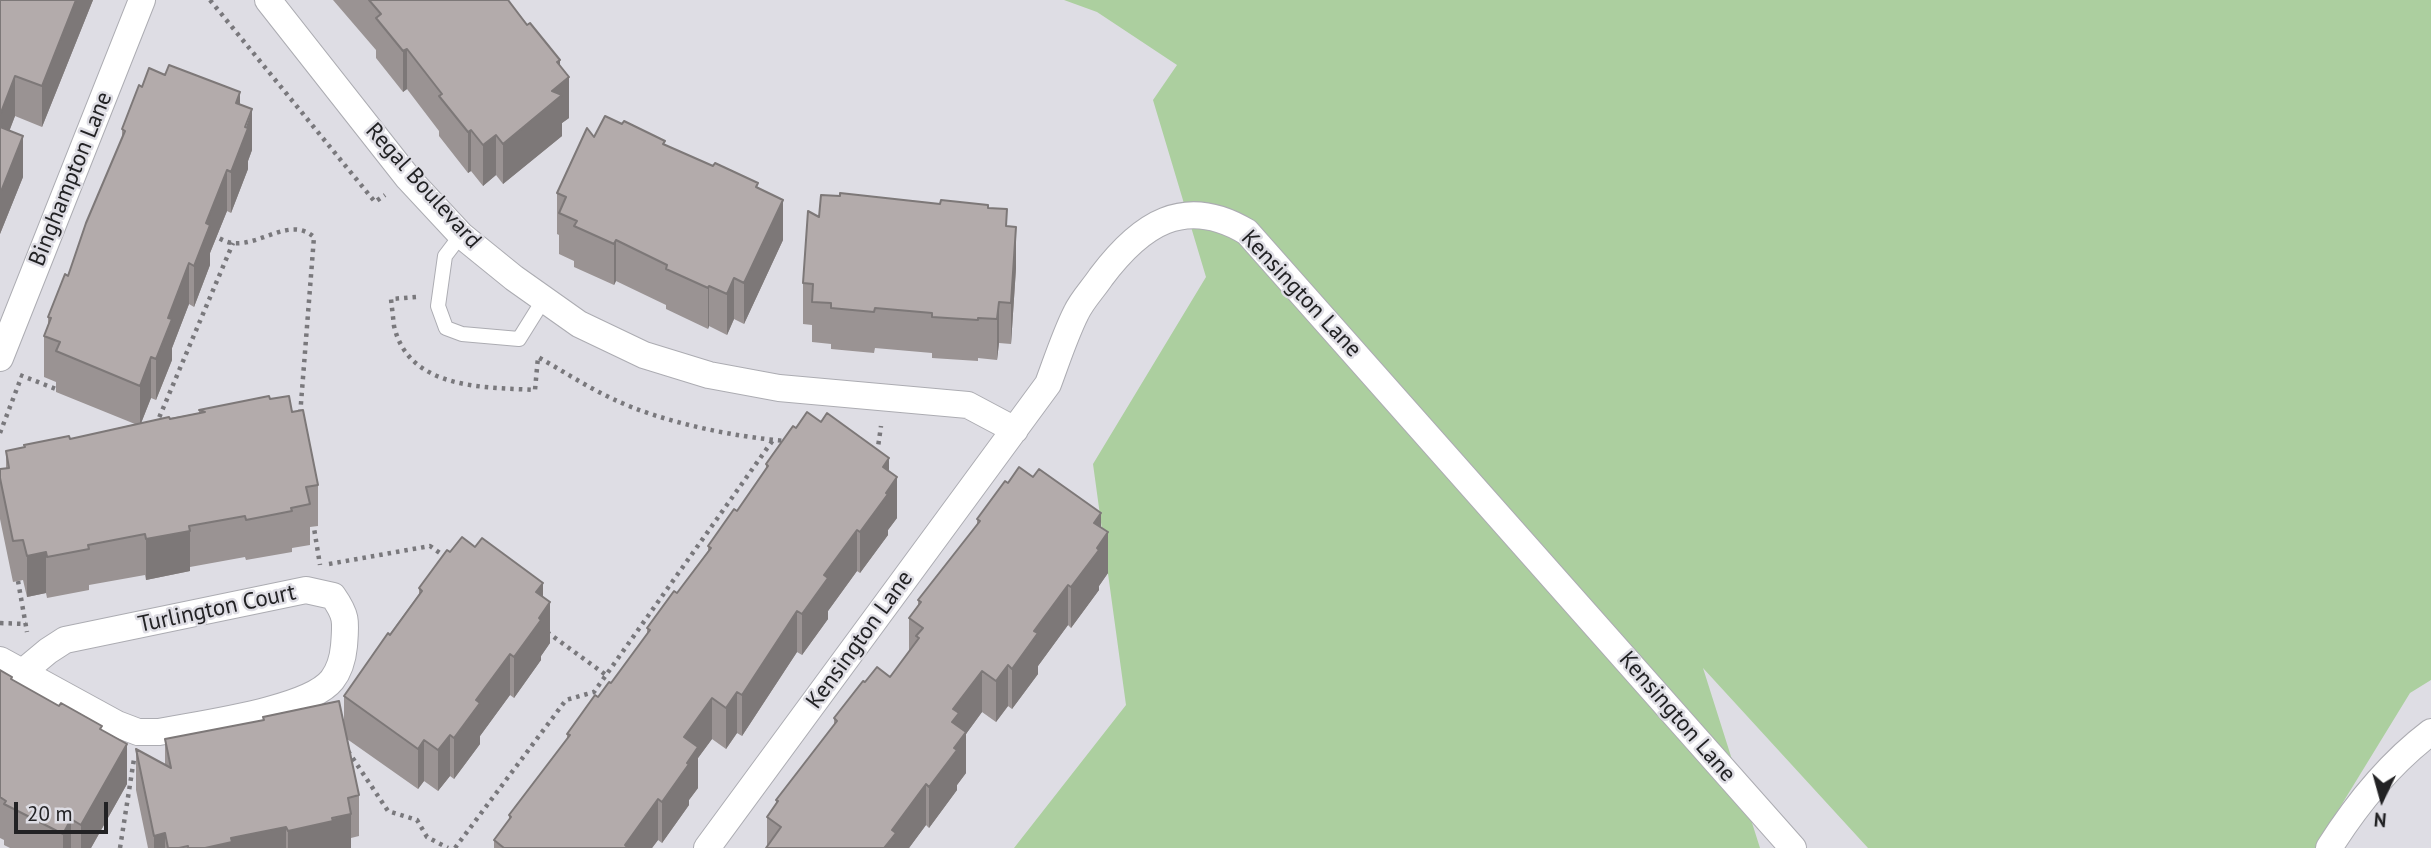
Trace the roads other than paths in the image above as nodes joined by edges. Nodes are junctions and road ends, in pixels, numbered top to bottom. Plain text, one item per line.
1 (142, 0) edge
2 (268, 0) edge
3 (461, 235) junction
4 (544, 299) junction
5 (6, 364) edge
6 (1015, 430) junction
7 (19, 665) edge
8 (2431, 732) edge
9 (707, 848) edge
10 (1793, 848) edge
11 (2329, 848) edge

1 - 5 street, Binghampton Lane
2 - 3 street, Regal Boulevard
3 - 4 street, Regal Boulevard
3 - 4 lane
4 - 6 street, Regal Boulevard
6 - 9 street, Kensington Lane
6 - 10 street, Kensington Lane
7 - 7 street, Turlington Court
8 - 11 street

